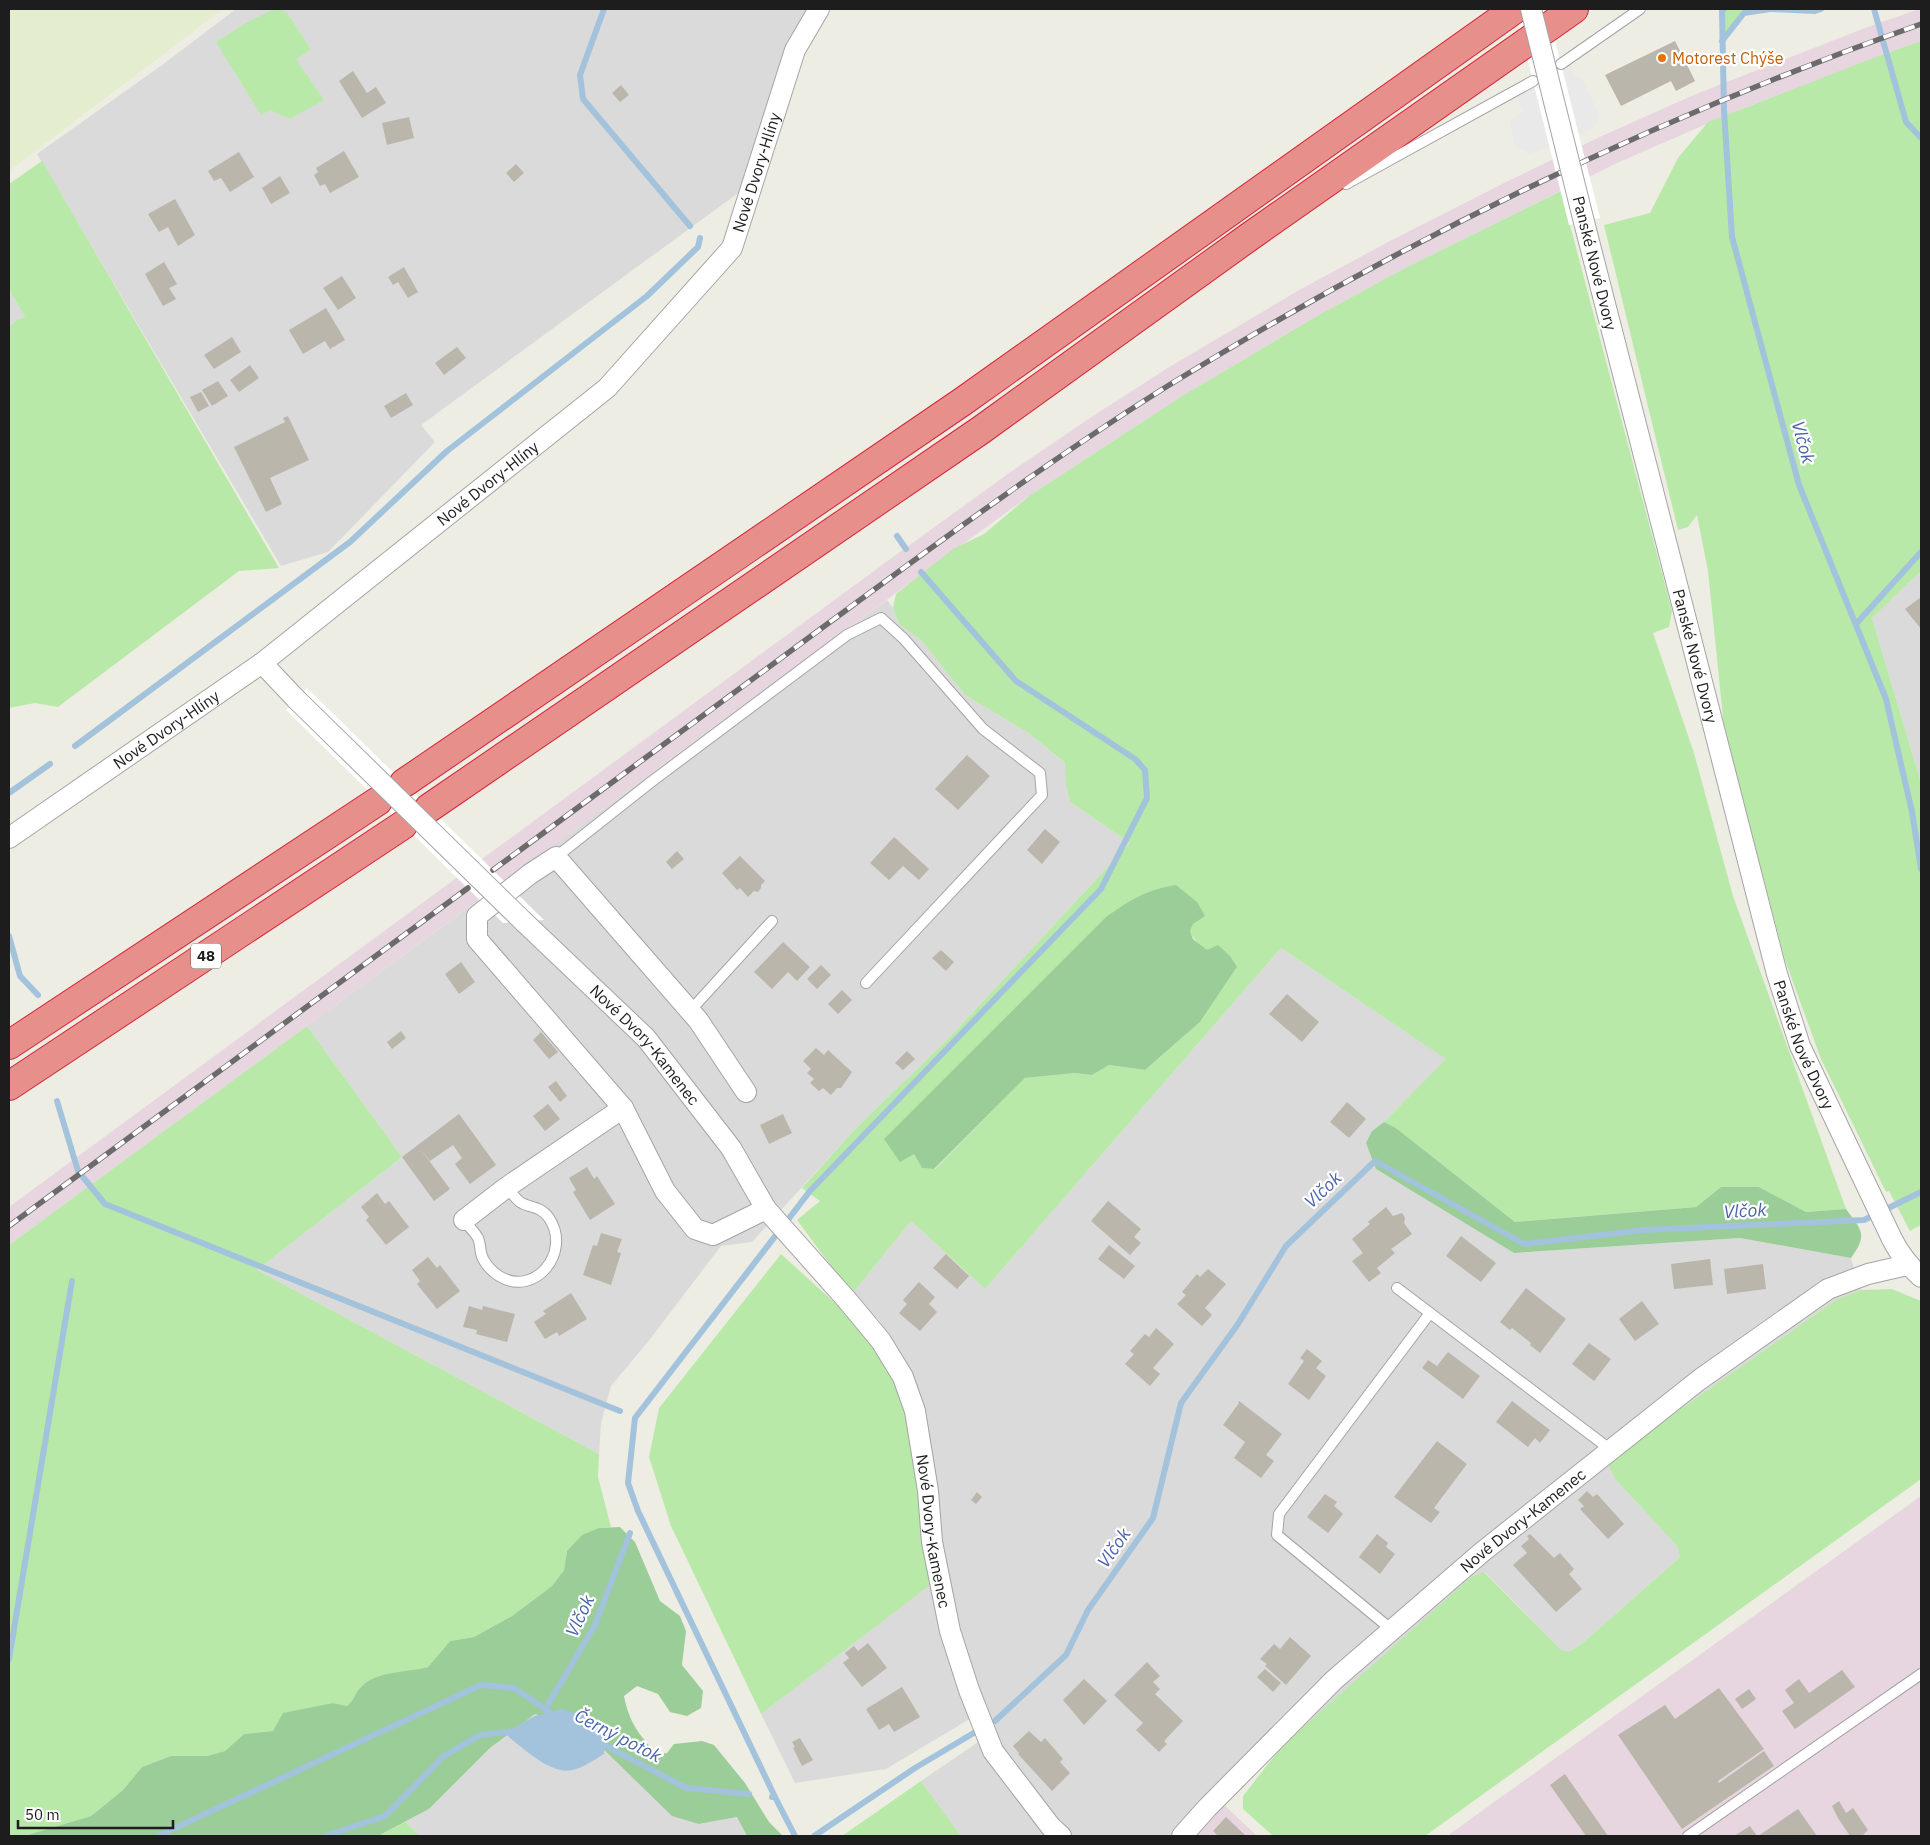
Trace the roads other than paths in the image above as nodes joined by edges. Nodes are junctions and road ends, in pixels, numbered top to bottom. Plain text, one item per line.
1 (820, 9) edge
2 (1515, 9) edge
3 (1531, 9) edge
4 (1574, 9) edge
5 (1640, 9) edge
6 (1561, 64) dead end
7 (1533, 81) dead end
8 (1249, 237) junction
9 (262, 663) junction
10 (404, 783) dead end
11 (378, 801) dead end
12 (429, 808) dead end
13 (403, 825) dead end
14 (9, 838) edge
15 (556, 857) junction
16 (772, 921) dead end
17 (866, 983) dead end
18 (690, 1011) junction
19 (9, 1046) edge
20 (9, 1086) edge
21 (746, 1092) dead end
22 (623, 1108) junction
23 (507, 1187) junction
24 (770, 1214) junction
25 (464, 1220) joint
26 (1914, 1271) edge
27 (1397, 1288) dead end
28 (1430, 1313) junction
29 (1611, 1450) junction
30 (1392, 1630) junction
31 (1921, 1674) edge
32 (1061, 1836) edge
33 (1182, 1836) edge
34 (1688, 1836) edge

1 - 9 street, Nové Dvory-Hlíny
2 - 10 highway
3 - 26 street, Panské Nové Dvory, bridge
4 - 8 highway
5 - 6 lane
7 - 8 lane
8 - 12 highway
9 - 14 street, Nové Dvory-Hlíny
9 - 24 street, Nové Dvory-Kamenec, bridge
11 - 19 highway, 48
13 - 20 highway, 48
15 - 17 lane
15 - 18 street
15 - 22 street
16 - 18 lane
18 - 21 street
22 - 23 street
22 - 24 street
23 - 25 street
23 - 25 lane
24 - 32 street, Nové Dvory-Kamenec
26 - 29 street, Nové Dvory-Kamenec
27 - 28 lane
28 - 29 lane
28 - 30 lane
29 - 30 street, Nové Dvory-Kamenec
30 - 33 street, Nové Dvory-Kamenec
31 - 34 lane

